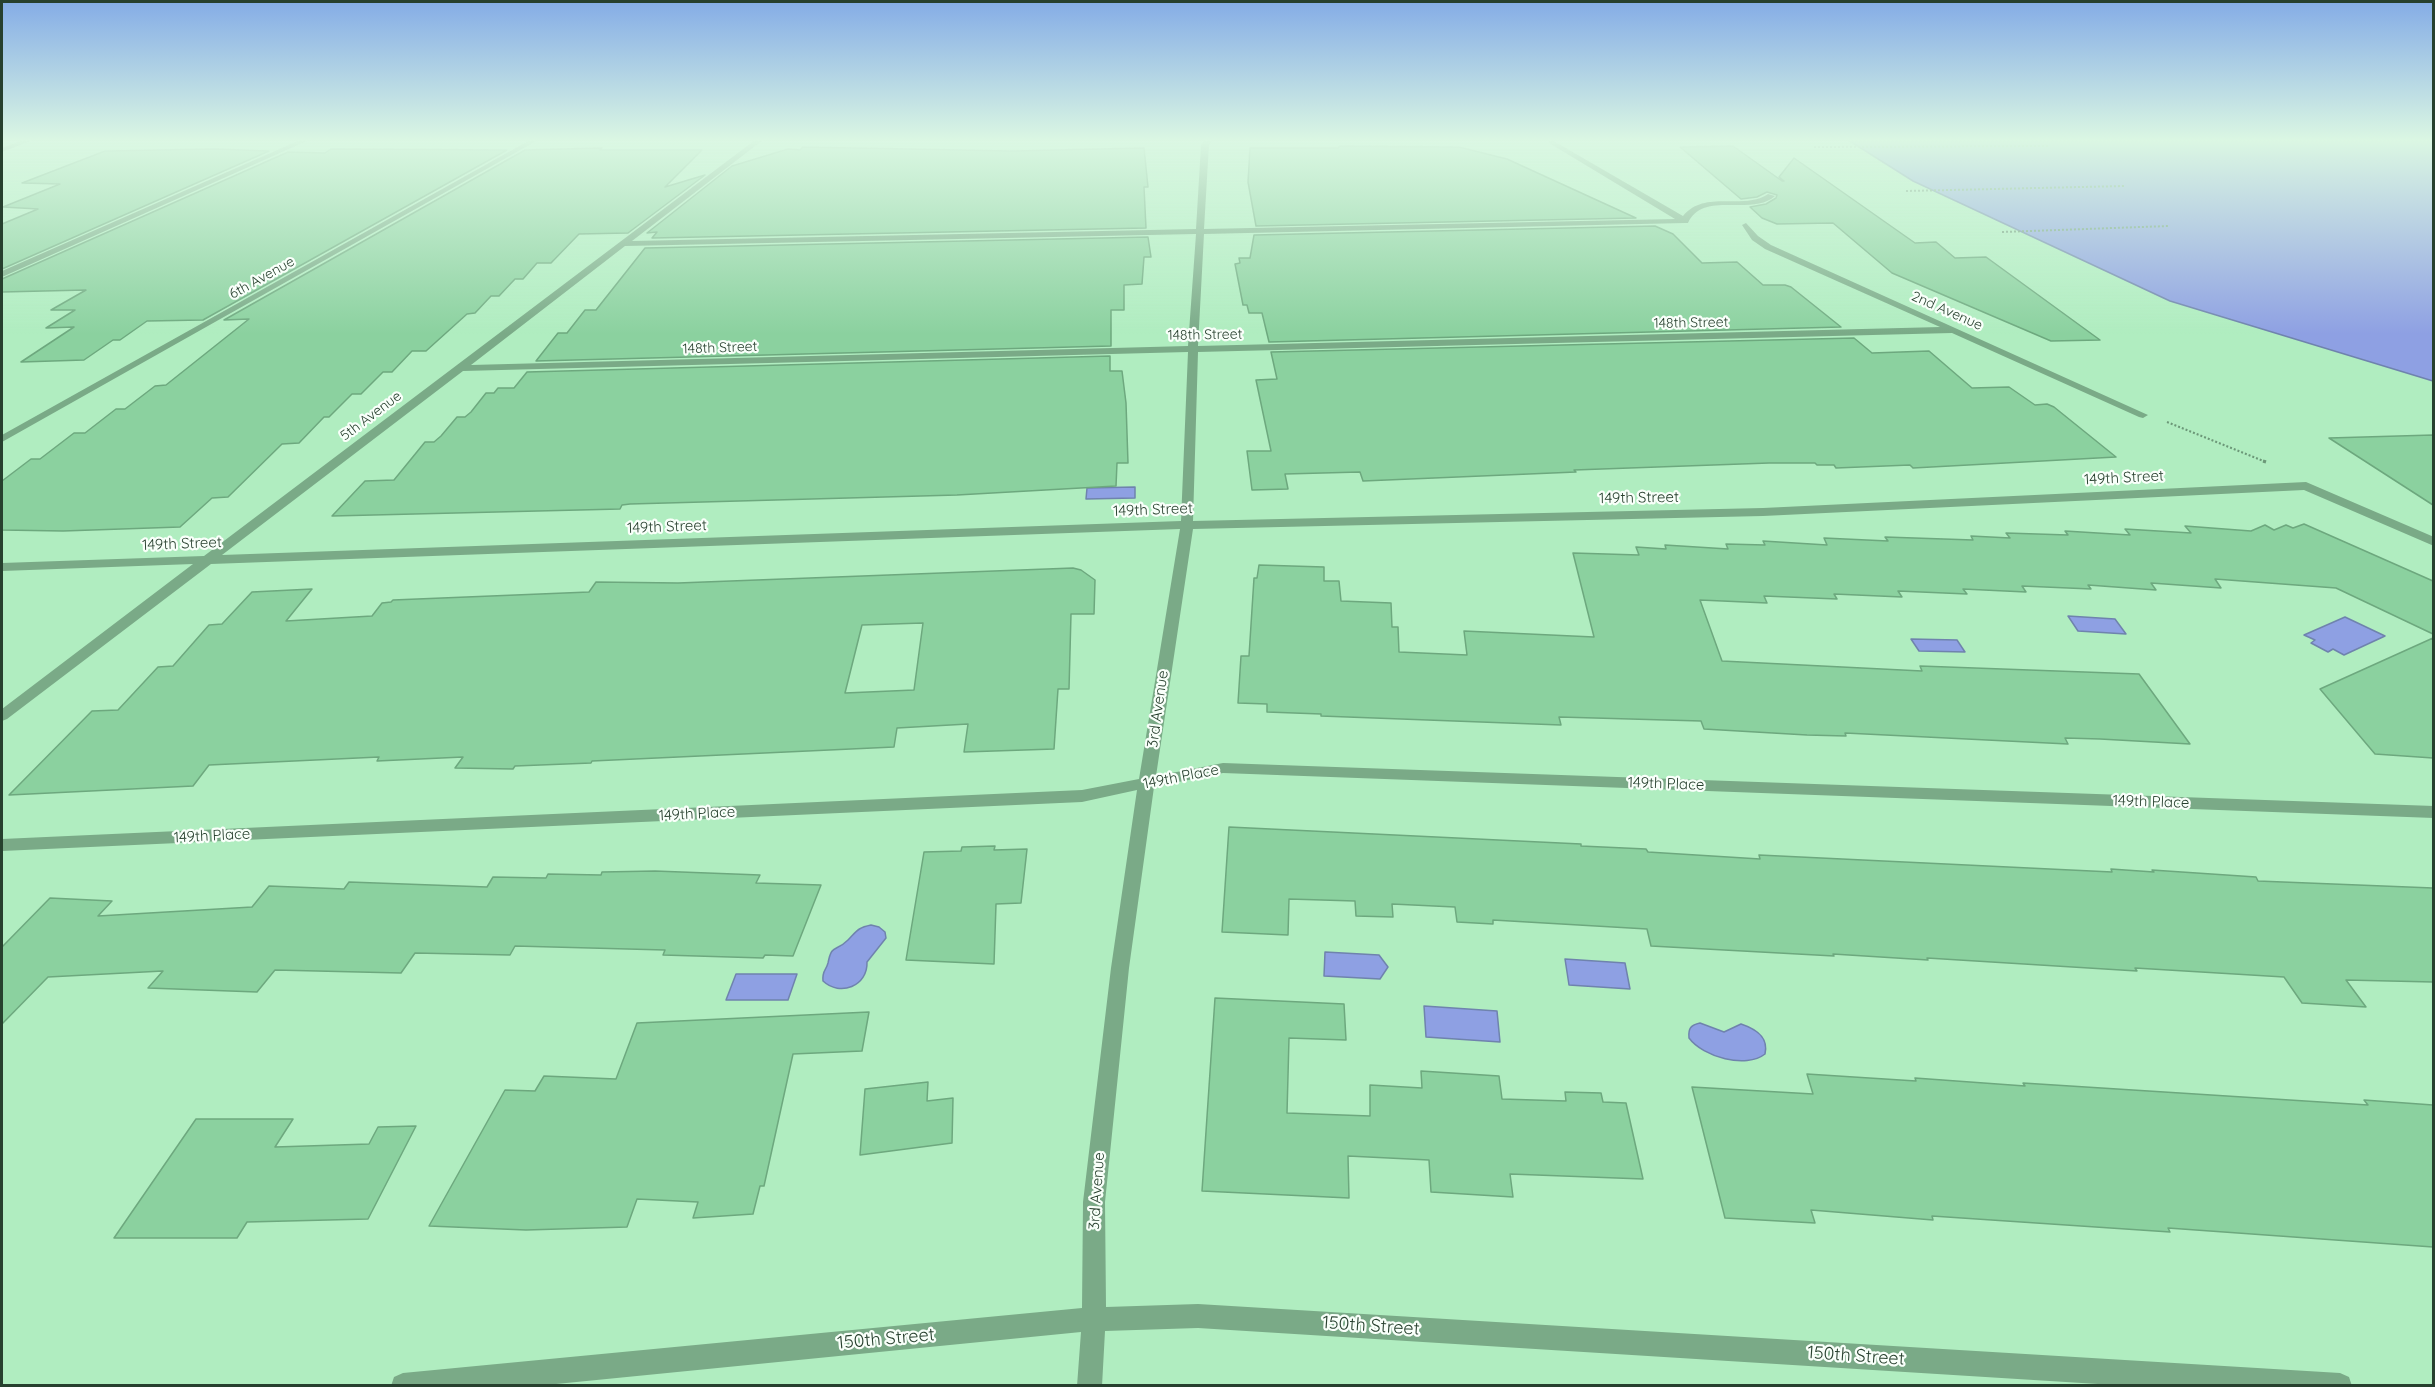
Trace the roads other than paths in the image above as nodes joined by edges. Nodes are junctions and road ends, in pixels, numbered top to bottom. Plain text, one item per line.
1 (159, 205) edge
2 (420, 205) edge
3 (675, 205) edge
4 (1201, 205) edge
5 (1657, 205) edge
6 (1707, 205) edge
7 (1685, 221) junction
8 (1746, 225) dead end
9 (1199, 232) junction
10 (623, 244) junction
11 (2, 274) edge
12 (1953, 330) junction
13 (1193, 348) junction
14 (458, 368) junction
15 (2144, 415) road end
16 (2, 439) edge
17 (1187, 525) junction
18 (2433, 542) edge
19 (208, 560) junction
20 (2, 567) edge
21 (2, 716) edge
22 (1148, 784) junction
23 (2433, 812) edge
24 (2, 845) edge
25 (1094, 1319) junction
26 (2257, 1383) edge
27 (403, 1386) edge
28 (1089, 1386) edge
29 (2340, 1386) edge

1 - 11 street
2 - 16 street, 6th Avenue
3 - 10 street, 5th Avenue
4 - 9 street, 3rd Avenue
5 - 7 street
6 - 7 street
7 - 9 street
8 - 12 street, 2nd Avenue
9 - 10 street
9 - 13 street, 3rd Avenue
10 - 14 street, 5th Avenue
12 - 13 street, 148th Street
12 - 15 street, 2nd Avenue
13 - 14 street, 148th Street
13 - 17 street, 3rd Avenue
14 - 19 street, 5th Avenue
17 - 18 street, 149th Street
17 - 19 street, 149th Street
17 - 22 street, 3rd Avenue
19 - 20 street, 149th Street
19 - 21 street, 5th Avenue
22 - 23 street, 149th Place
22 - 24 street, 149th Place
22 - 25 street, 3rd Avenue
25 - 26 street, 150th Street
25 - 27 street, 150th Street
25 - 28 street, 3rd Avenue
26 - 29 street, 150th Street

